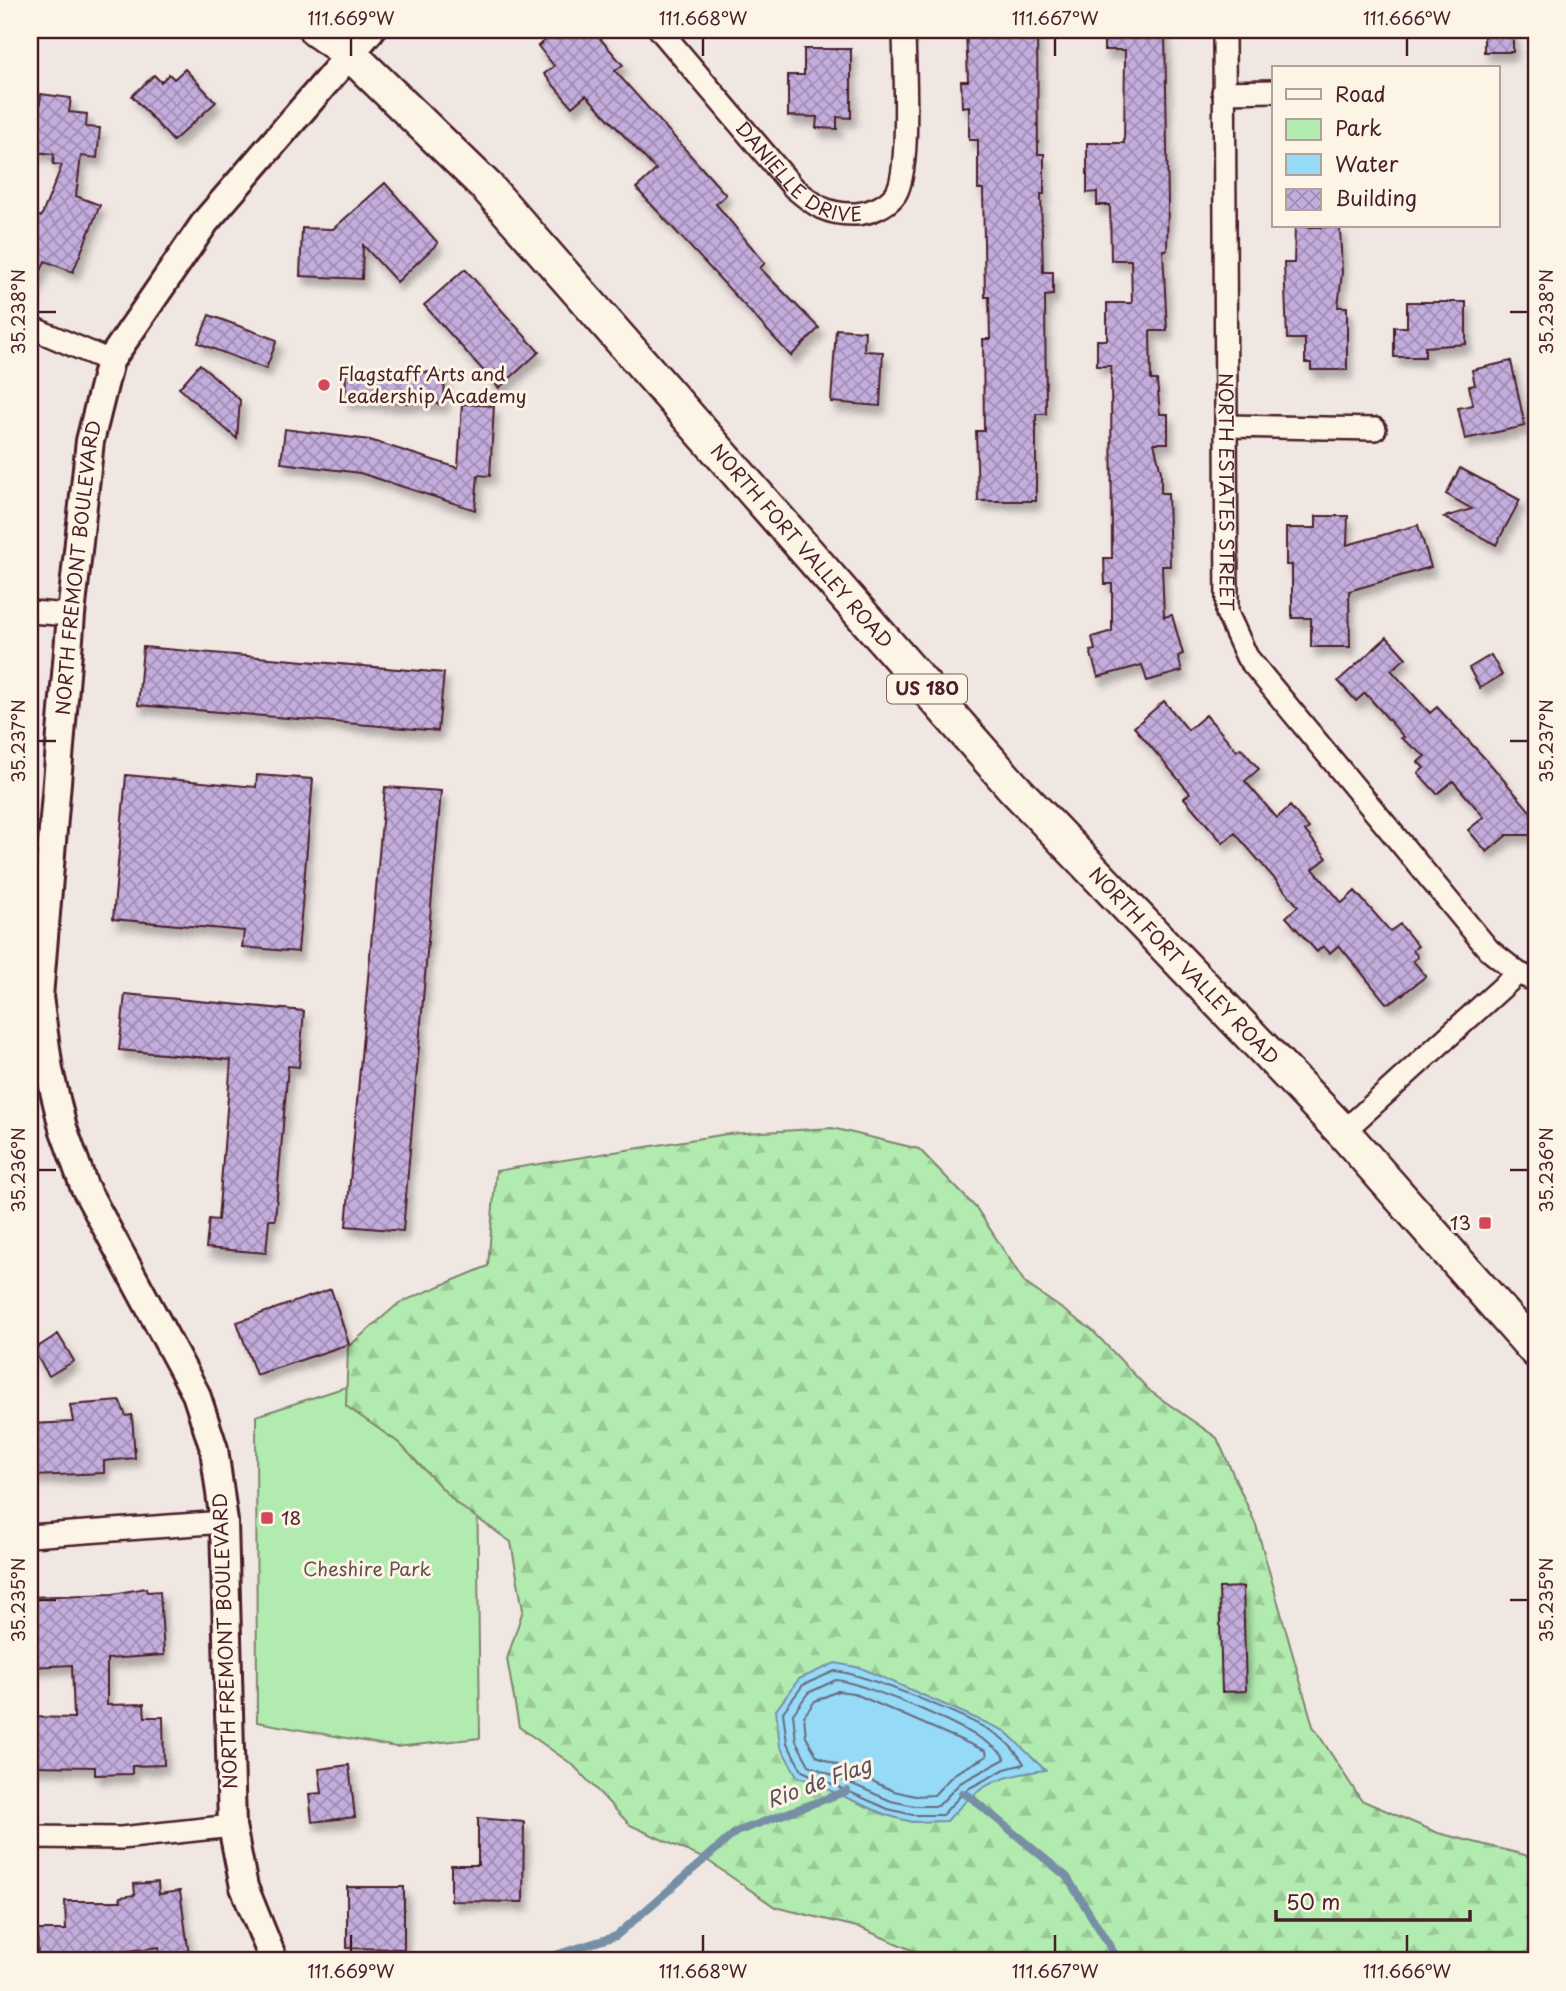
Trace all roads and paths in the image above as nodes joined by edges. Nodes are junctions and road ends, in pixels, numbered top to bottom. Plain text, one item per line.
1 (316, 30) edge
2 (660, 30) edge
3 (904, 30) edge
4 (1224, 30) edge
5 (360, 42) edge
6 (1272, 91) edge
7 (1223, 92) junction
8 (30, 327) edge
9 (110, 361) junction
10 (1227, 426) junction
11 (1376, 429) dead end
12 (30, 612) edge
13 (71, 615) junction
14 (37, 914) edge
15 (1527, 977) edge
16 (1343, 1132) junction
17 (1536, 1351) edge
18 (224, 1522) junction
19 (30, 1536) edge
20 (232, 1826) junction
21 (30, 1837) edge
22 (274, 1961) edge

1 - 5 main road, NORTH FORT VALLEY ROAD / US 180
2 - 3 street, DANIELLE DRIVE
4 - 7 street, NORTH ESTATES STREET
5 - 9 street, NORTH FREMONT BOULEVARD
5 - 16 main road, NORTH FORT VALLEY ROAD / US 180
6 - 7 street
7 - 10 street, NORTH ESTATES STREET
8 - 9 street
9 - 13 street, NORTH FREMONT BOULEVARD
10 - 11 street
10 - 15 street, NORTH ESTATES STREET
12 - 13 street
13 - 14 street, NORTH FREMONT BOULEVARD
14 - 18 street, NORTH FREMONT BOULEVARD
15 - 16 street
16 - 17 main road, NORTH FORT VALLEY ROAD / US 180
18 - 19 street
18 - 20 street, NORTH FREMONT BOULEVARD
20 - 21 street
20 - 22 street, NORTH FREMONT BOULEVARD

